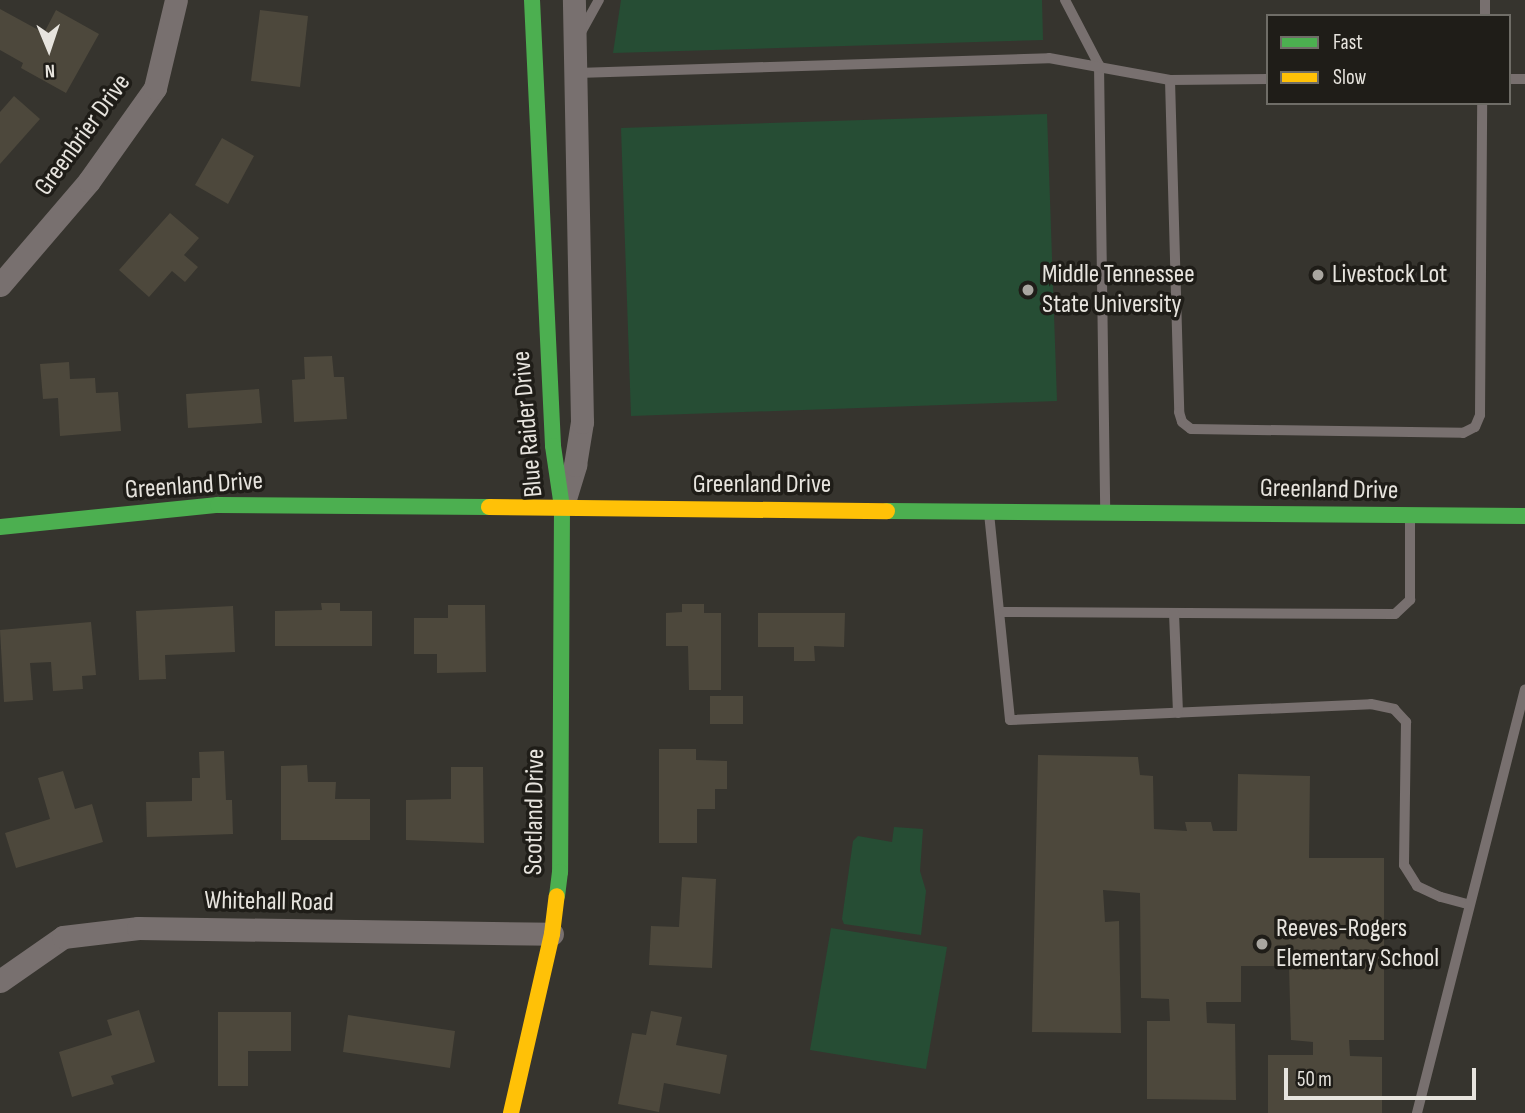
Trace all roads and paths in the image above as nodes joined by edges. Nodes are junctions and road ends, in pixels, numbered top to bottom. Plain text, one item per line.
1 (176, 0) edge
2 (532, 0) edge
3 (573, 0) edge
4 (599, 0) edge
5 (1065, 0) edge
6 (575, 42) junction
7 (1099, 65) junction
8 (577, 73) junction
9 (1170, 79) junction
10 (1266, 79) edge
11 (1482, 105) edge
12 (0, 285) edge
13 (562, 507) junction
14 (989, 510) junction
15 (1105, 511) junction
16 (1410, 515) junction
17 (1525, 516) edge
18 (0, 527) edge
19 (1001, 612) junction
20 (1174, 613) junction
21 (1525, 690) edge
22 (1178, 713) junction
23 (1468, 904) junction
24 (552, 934) junction
25 (0, 981) edge
26 (511, 1113) edge
27 (1417, 1113) edge

1 - 12 street, Greenbrier Drive
2 - 13 street, Blue Raider Drive
3 - 6 street, Blue Raider Drive
4 - 6 lane
5 - 7 lane
6 - 8 street, Blue Raider Drive
7 - 8 lane
7 - 9 lane
7 - 15 lane
8 - 13 street, Blue Raider Drive
9 - 10 lane
9 - 11 lane
13 - 14 street, Greenland Drive
13 - 18 street, Greenland Drive
13 - 24 street, Scotland Drive
14 - 15 street, Greenland Drive
14 - 19 lane
15 - 16 street, Greenland Drive
16 - 17 street, Greenland Drive
16 - 20 lane
19 - 20 lane
19 - 22 lane
20 - 22 lane
21 - 23 lane
22 - 23 lane
23 - 27 lane
24 - 25 street, Whitehall Road
24 - 26 street, Scotland Drive

